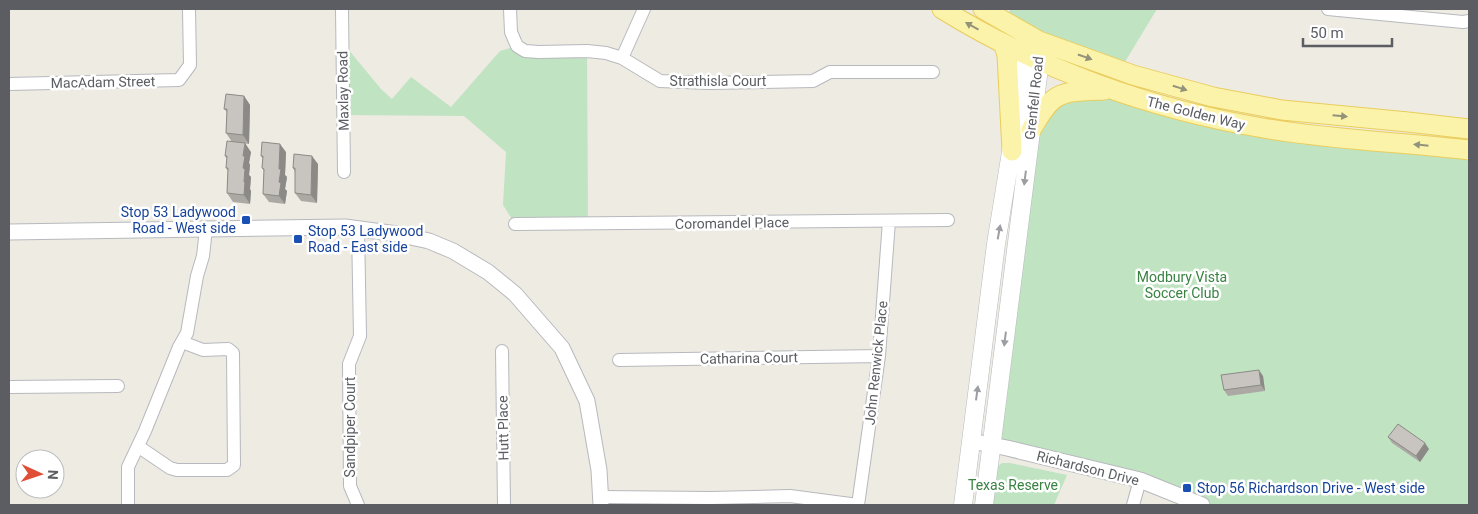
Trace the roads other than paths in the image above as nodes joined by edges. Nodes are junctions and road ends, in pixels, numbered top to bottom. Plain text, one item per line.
1 (189, 9) edge
2 (342, 9) edge
3 (510, 9) edge
4 (644, 9) edge
5 (942, 9) edge
6 (983, 9) edge
7 (1328, 9) edge
8 (1469, 21) edge
9 (1003, 43) junction
10 (1035, 52) junction
11 (622, 58) junction
12 (933, 72) dead end
13 (9, 84) edge
14 (1113, 90) junction
15 (1469, 129) edge
16 (1031, 130) junction
17 (1469, 150) edge
18 (1012, 151) junction
19 (344, 172) dead end
20 (948, 220) dead end
21 (889, 221) junction
22 (515, 224) dead end
23 (358, 228) junction
24 (206, 229) junction
25 (9, 232) edge
26 (182, 342) junction
27 (502, 352) dead end
28 (879, 356) junction
29 (619, 360) dead end
30 (118, 386) dead end
31 (9, 387) edge
32 (971, 442) junction
33 (992, 445) junction
34 (139, 446) junction
35 (1140, 480) junction
36 (601, 501) edge
37 (711, 502) edge
38 (128, 505) edge
39 (358, 505) edge
40 (504, 505) edge
41 (858, 505) edge
42 (963, 505) edge
43 (984, 505) edge
44 (1133, 505) edge
45 (1202, 505) edge

1 - 13 street, MacAdam Street
2 - 19 street, Maxlay Road
3 - 11 street, Strathisla Court
4 - 11 street
9 -> 5 main road, The Golden Way
6 - 10 main road, The Golden Way
7 - 8 street
9 - 10 main road, The Golden Way
9 - 18 main road
10 - 14 main road, The Golden Way
10 -> 15 main road, The Golden Way
10 - 16 main road, Grenfell Road
10 - 18 main road, Grenfell Road
11 - 12 street, Strathisla Court
14 - 16 main road
17 -> 14 main road, The Golden Way
16 -> 33 main road, Grenfell Road
32 -> 18 main road, Grenfell Road
20 - 21 street, Coromandel Place
21 - 22 street, Coromandel Place
21 - 28 street, John Renwick Place
23 - 24 street
23 - 36 street
23 - 39 street, Sandpiper Court
24 - 25 street
24 - 26 street
26 - 34 street
26 - 34 street
27 - 40 street, Hutt Place
28 - 29 street, Catharina Court
28 - 41 street, John Renwick Place
30 - 31 street
32 - 33 street, Richardson Drive
32 - 42 main road, Grenfell Road
33 - 35 street, Richardson Drive
33 - 43 main road, Grenfell Road
34 - 38 street
35 - 44 street
35 - 45 street, Richardson Drive
36 - 37 street
37 - 41 street

